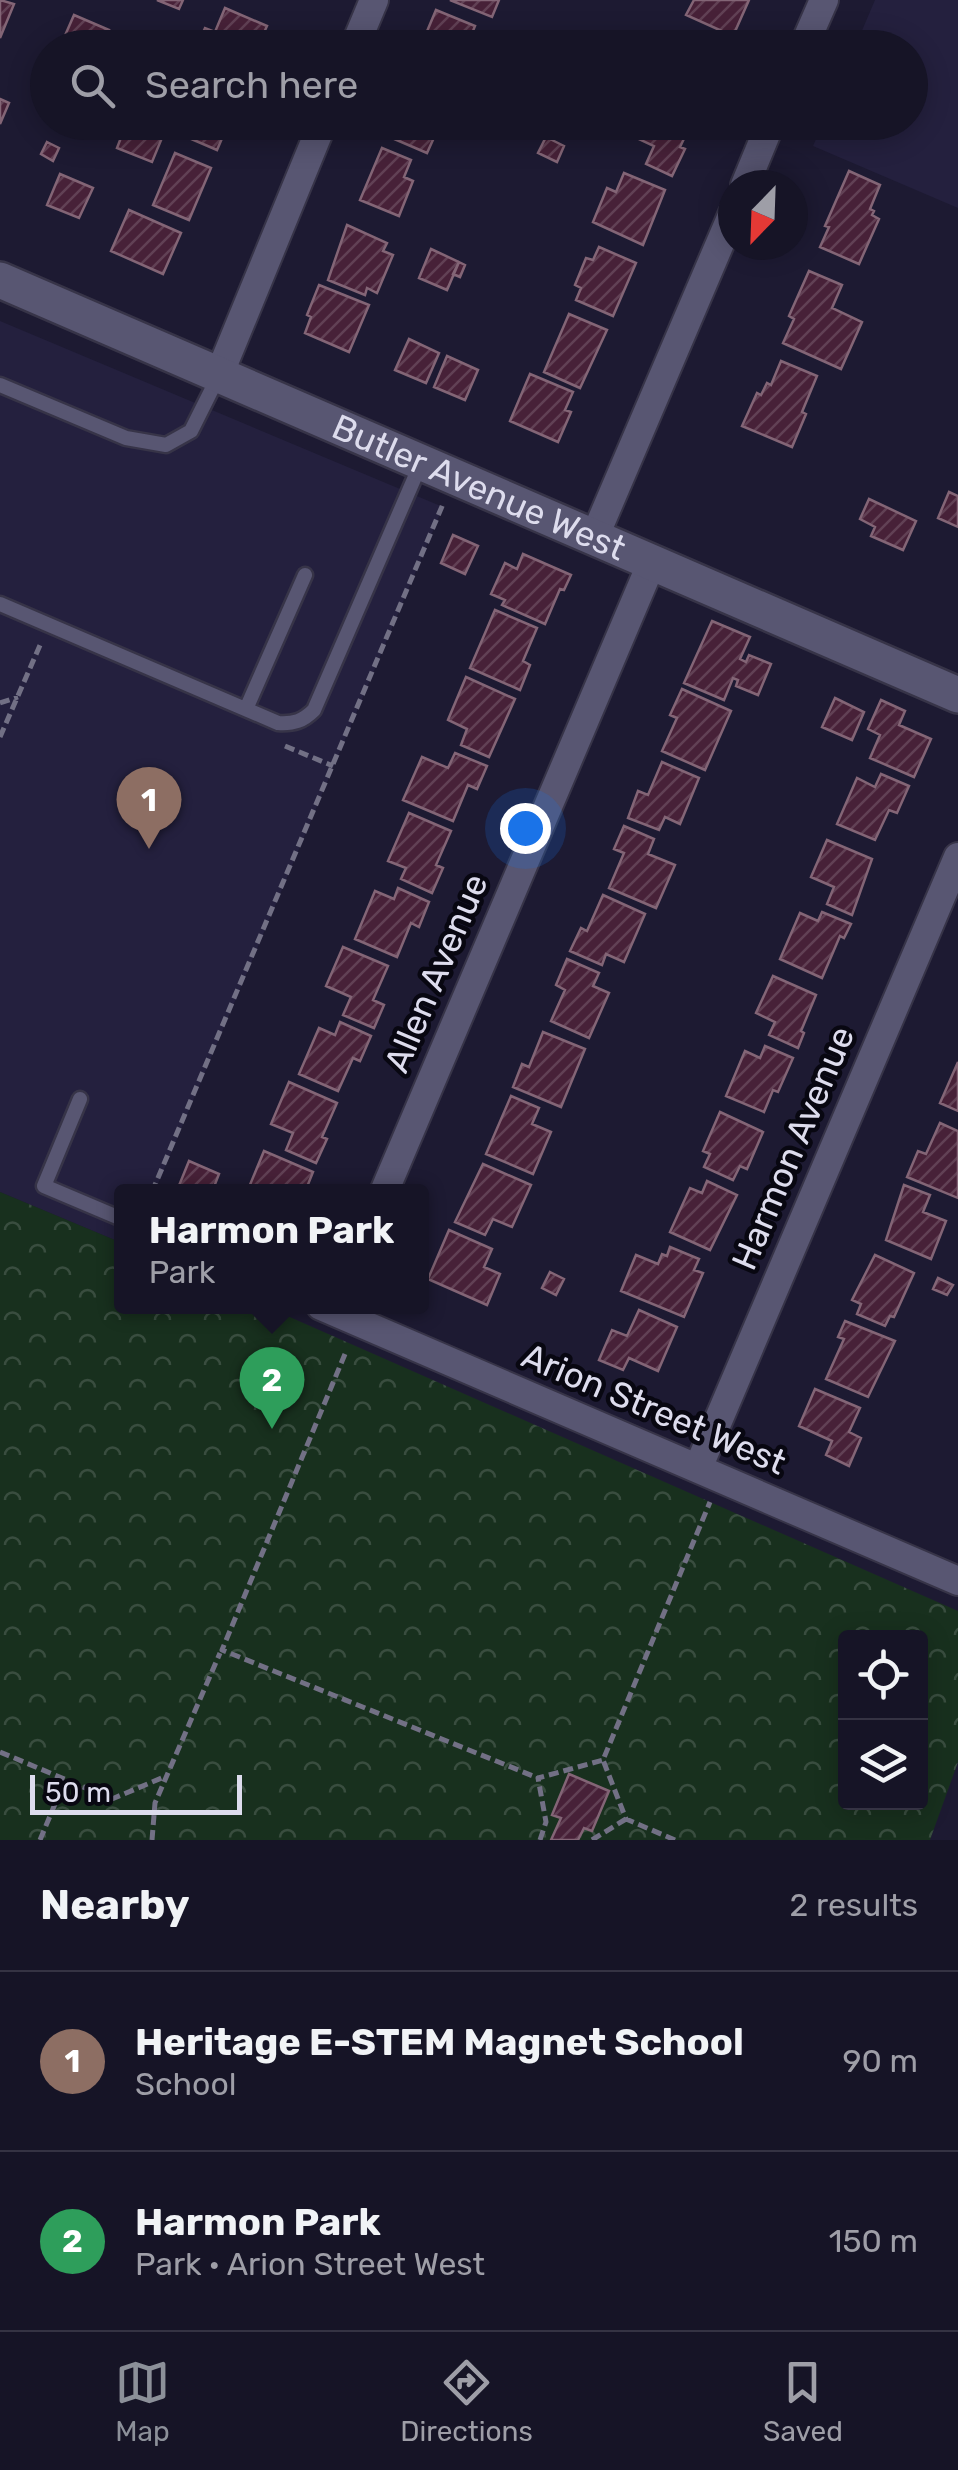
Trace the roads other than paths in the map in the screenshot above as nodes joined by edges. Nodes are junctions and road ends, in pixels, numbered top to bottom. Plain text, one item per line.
1 (374, 0) edge
2 (824, 0) edge
3 (362, 30) edge
4 (812, 30) edge
5 (317, 140) edge
6 (764, 140) edge
7 (751, 170) edge
8 (718, 248) edge
9 (0, 280) edge
10 (219, 375) junction
11 (0, 385) edge
12 (421, 462) junction
13 (594, 538) junction
14 (652, 562) junction
15 (305, 575) dead end
16 (0, 604) edge
17 (958, 695) edge
18 (246, 709) junction
19 (958, 857) edge
20 (80, 1098) dead end
21 (387, 1184) edge
22 (114, 1216) edge
23 (343, 1314) edge
24 (698, 1468) junction
25 (958, 1582) edge

1 - 3 street
2 - 4 street
5 - 10 street
6 - 7 street
8 - 13 street
9 - 10 street, Butler Avenue West
10 - 11 lane
10 - 12 street, Butler Avenue West
12 - 13 street, Butler Avenue West
12 - 18 lane
13 - 14 street, Butler Avenue West
14 - 17 street, Butler Avenue West
14 - 21 street, Allen Avenue
15 - 18 lane
16 - 18 lane
19 - 24 street, Harmon Avenue
20 - 22 lane
23 - 24 street, Arion Street West
24 - 25 street, Arion Street West

